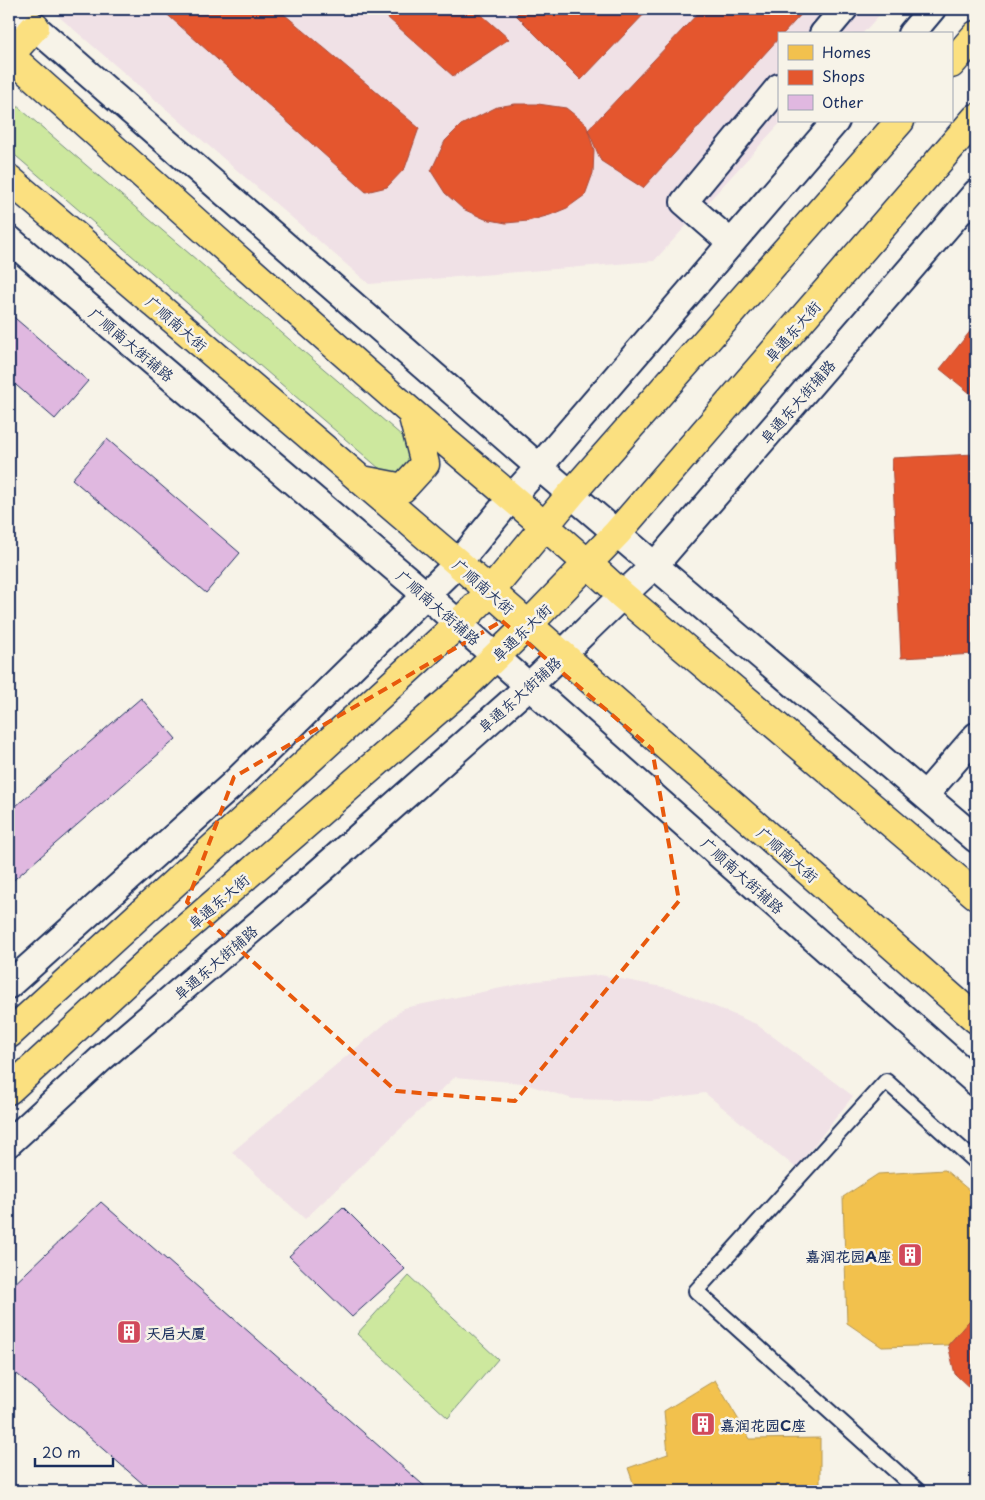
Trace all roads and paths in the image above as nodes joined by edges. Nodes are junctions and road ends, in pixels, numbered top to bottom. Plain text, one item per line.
1 (14, 9) edge
2 (844, 9) edge
3 (932, 9) edge
4 (35, 27) junction
5 (825, 32) edge
6 (913, 32) edge
7 (976, 35) edge
8 (9, 56) edge
9 (952, 63) edge
10 (778, 88) edge
11 (976, 118) edge
12 (835, 122) edge
13 (899, 122) edge
14 (9, 179) edge
15 (976, 193) edge
16 (9, 239) edge
17 (731, 243) junction
18 (412, 413) junction
19 (539, 468) junction
20 (360, 480) junction
21 (571, 494) junction
22 (512, 497) junction
23 (545, 526) junction
24 (618, 533) junction
25 (458, 563) junction
26 (589, 564) junction
27 (654, 566) junction
28 (490, 592) junction
29 (426, 595) junction
30 (622, 595) junction
31 (458, 624) junction
32 (528, 625) junction
33 (562, 655) junction
34 (496, 656) junction
35 (529, 686) junction
36 (976, 736) edge
37 (925, 795) junction
38 (976, 839) edge
39 (976, 895) edge
40 (9, 985) edge
41 (976, 1020) edge
42 (9, 1034) edge
43 (976, 1082) edge
44 (9, 1090) edge
45 (9, 1143) edge
46 (976, 1162) edge
47 (918, 1491) edge

1 - 4 street
2 - 5 street
3 - 6 street
4 - 8 main road
4 - 19 street
7 - 9 main road
8 - 18 main road
10 - 17 street
11 - 24 main road, 阜通东大街
12 - 17 street
13 - 21 main road
14 - 20 main road, 广顺南大街
15 - 27 street, 阜通东大街辅路
16 - 29 street, 广顺南大街辅路
17 - 19 street
18 - 20 main road
18 - 22 main road
19 - 21 street
19 - 22 street
20 - 25 main road, 广顺南大街
21 - 23 main road
21 - 24 street
22 - 23 main road
22 - 25 street
23 - 26 main road
23 - 28 main road
24 - 26 main road, 阜通东大街
24 - 27 street
25 - 28 main road, 广顺南大街
25 - 29 street
26 - 30 main road
26 - 32 main road, 阜通东大街
27 - 30 street, 阜通东大街辅路
27 - 37 street
28 - 31 main road
28 - 32 main road, 广顺南大街
29 - 31 street, 广顺南大街辅路
29 - 40 street
30 - 33 street, 阜通东大街辅路
30 - 39 main road
31 - 34 street, 广顺南大街辅路
31 - 42 main road
32 - 33 main road, 广顺南大街
32 - 34 main road, 阜通东大街
33 - 35 street, 阜通东大街辅路
33 - 41 main road, 广顺南大街
34 - 35 street, 广顺南大街辅路
34 - 44 main road, 阜通东大街
35 - 43 street, 广顺南大街辅路
35 - 45 street, 阜通东大街辅路
36 - 37 street
37 - 38 street
46 - 47 lane

